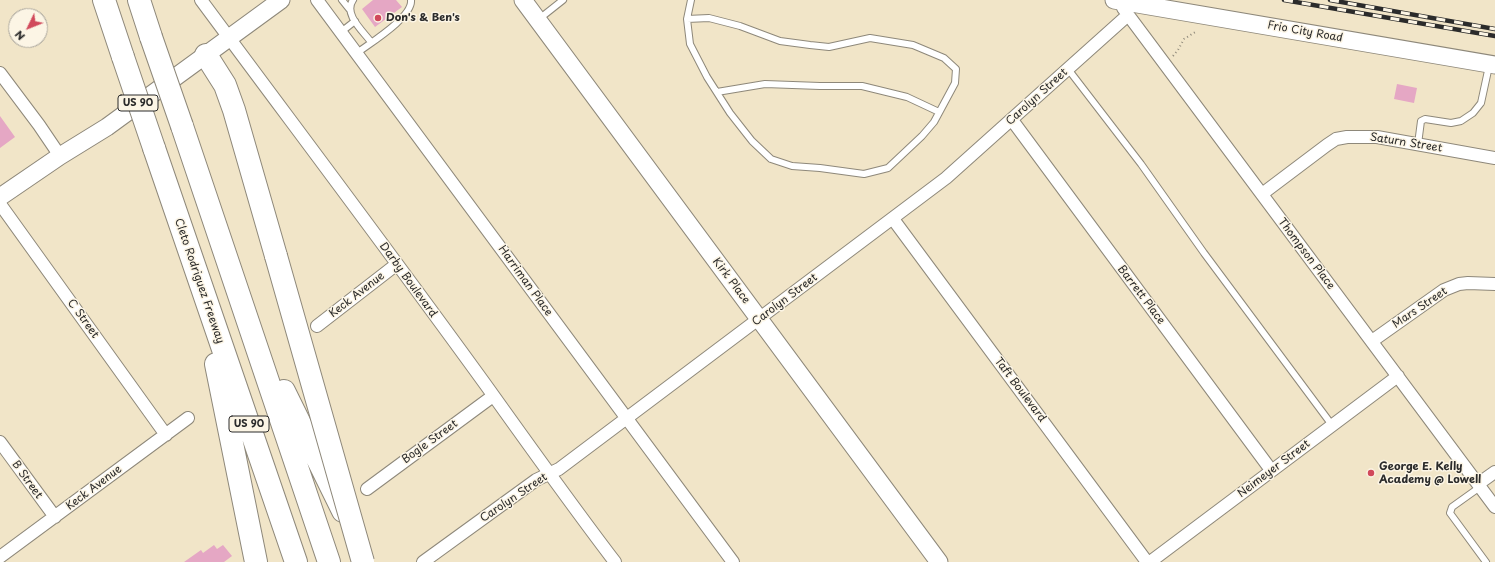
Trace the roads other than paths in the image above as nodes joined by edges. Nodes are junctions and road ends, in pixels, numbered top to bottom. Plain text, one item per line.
1 (104, 0) edge
2 (139, 0) edge
3 (200, 0) edge
4 (317, 0) edge
5 (342, 0) edge
6 (353, 0) edge
7 (411, 0) edge
8 (563, 0) edge
9 (691, 0) edge
10 (1116, 0) edge
11 (525, 1) edge
12 (272, 4) edge
13 (350, 10) junction
14 (1128, 15) junction
15 (687, 19) junction
16 (537, 20) junction
17 (355, 21) junction
18 (341, 32) junction
19 (229, 38) junction
20 (371, 42) junction
21 (357, 53) junction
22 (206, 55) junction
23 (1492, 64) edge
24 (1068, 69) junction
25 (0, 73) edge
26 (717, 92) junction
27 (939, 112) junction
28 (1012, 120) junction
29 (1418, 144) junction
30 (60, 156) junction
31 (1495, 158) edge
32 (1262, 194) junction
33 (0, 197) edge
34 (0, 204) edge
35 (892, 219) junction
36 (397, 264) junction
37 (1495, 284) edge
38 (200, 286) junction
39 (246, 313) junction
40 (759, 319) junction
41 (317, 326) dead end
42 (1372, 341) junction
43 (1398, 376) junction
44 (493, 396) junction
45 (188, 418) dead end
46 (626, 418) junction
47 (1332, 425) junction
48 (166, 435) junction
49 (0, 442) edge
50 (1272, 470) junction
51 (1495, 472) edge
52 (549, 474) junction
53 (1479, 485) junction
54 (367, 489) dead end
55 (1495, 507) edge
56 (55, 517) junction
57 (0, 557) edge
58 (256, 562) edge
59 (296, 562) edge
60 (329, 562) edge
61 (363, 562) edge
62 (368, 562) edge
63 (423, 562) edge
64 (614, 562) edge
65 (733, 562) edge
66 (939, 562) edge
67 (1147, 562) edge
68 (1150, 562) edge
69 (1486, 562) edge

1 - 38 highway, Cleto Rodriguez Freeway / US 90, bridge
2 - 39 highway, US 90, bridge
3 - 19 street, Darby Boulevard
4 - 18 street, Harriman Place
5 - 13 lane
6 - 13 lane
7 - 20 lane
8 - 16 lane
9 - 15 lane
10 - 14 street, Thompson Place
10 - 23 main road, Frio City Road
11 - 16 main road, Kirk Place
12 - 19 main road
13 - 17 lane
14 - 24 street, Carolyn Street
14 - 32 street, Thompson Place
15 - 26 lane
15 - 27 lane
16 - 40 main road, Kirk Place
17 - 18 lane
17 - 20 lane
18 - 21 street, Harriman Place
19 - 22 main road
19 - 36 street, Darby Boulevard
20 - 21 lane
21 - 46 street, Harriman Place
22 - 30 main road
22 - 61 highway, bridge
23 - 29 lane
24 - 28 street, Carolyn Street
24 - 47 lane
25 - 30 street
26 - 27 lane
26 - 27 lane
28 - 35 street, Carolyn Street
28 - 50 street, Barrett Place
29 - 31 street, Saturn Street
29 - 32 street, Saturn Street
30 - 33 main road
32 - 42 street, Thompson Place
34 - 48 street, C Street
35 - 40 street, Carolyn Street
35 - 67 street, Taft Boulevard
36 - 41 street, Keck Avenue
36 - 44 street, Darby Boulevard
37 - 42 street, Mars Street
38 - 58 highway
38 - 59 highway, Cleto Rodriguez Freeway / US 90
39 - 60 highway, US 90
39 - 62 highway
40 - 46 street, Carolyn Street
40 - 66 main road, Kirk Place
42 - 43 street, Thompson Place
43 - 47 street, Neimeyer Street
43 - 53 street, Thompson Place
44 - 52 street, Darby Boulevard
44 - 54 street, Bogle Street
45 - 48 street, Keck Avenue
46 - 52 street, Carolyn Street
46 - 65 street, Harriman Place
47 - 50 street, Neimeyer Street
48 - 56 street, Keck Avenue
49 - 56 street, B Street
50 - 68 street, Neimeyer Street
51 - 53 street
52 - 63 street, Carolyn Street
52 - 64 street, Darby Boulevard
53 - 55 street, Thompson Place
53 - 69 lane
56 - 57 street, Keck Avenue

